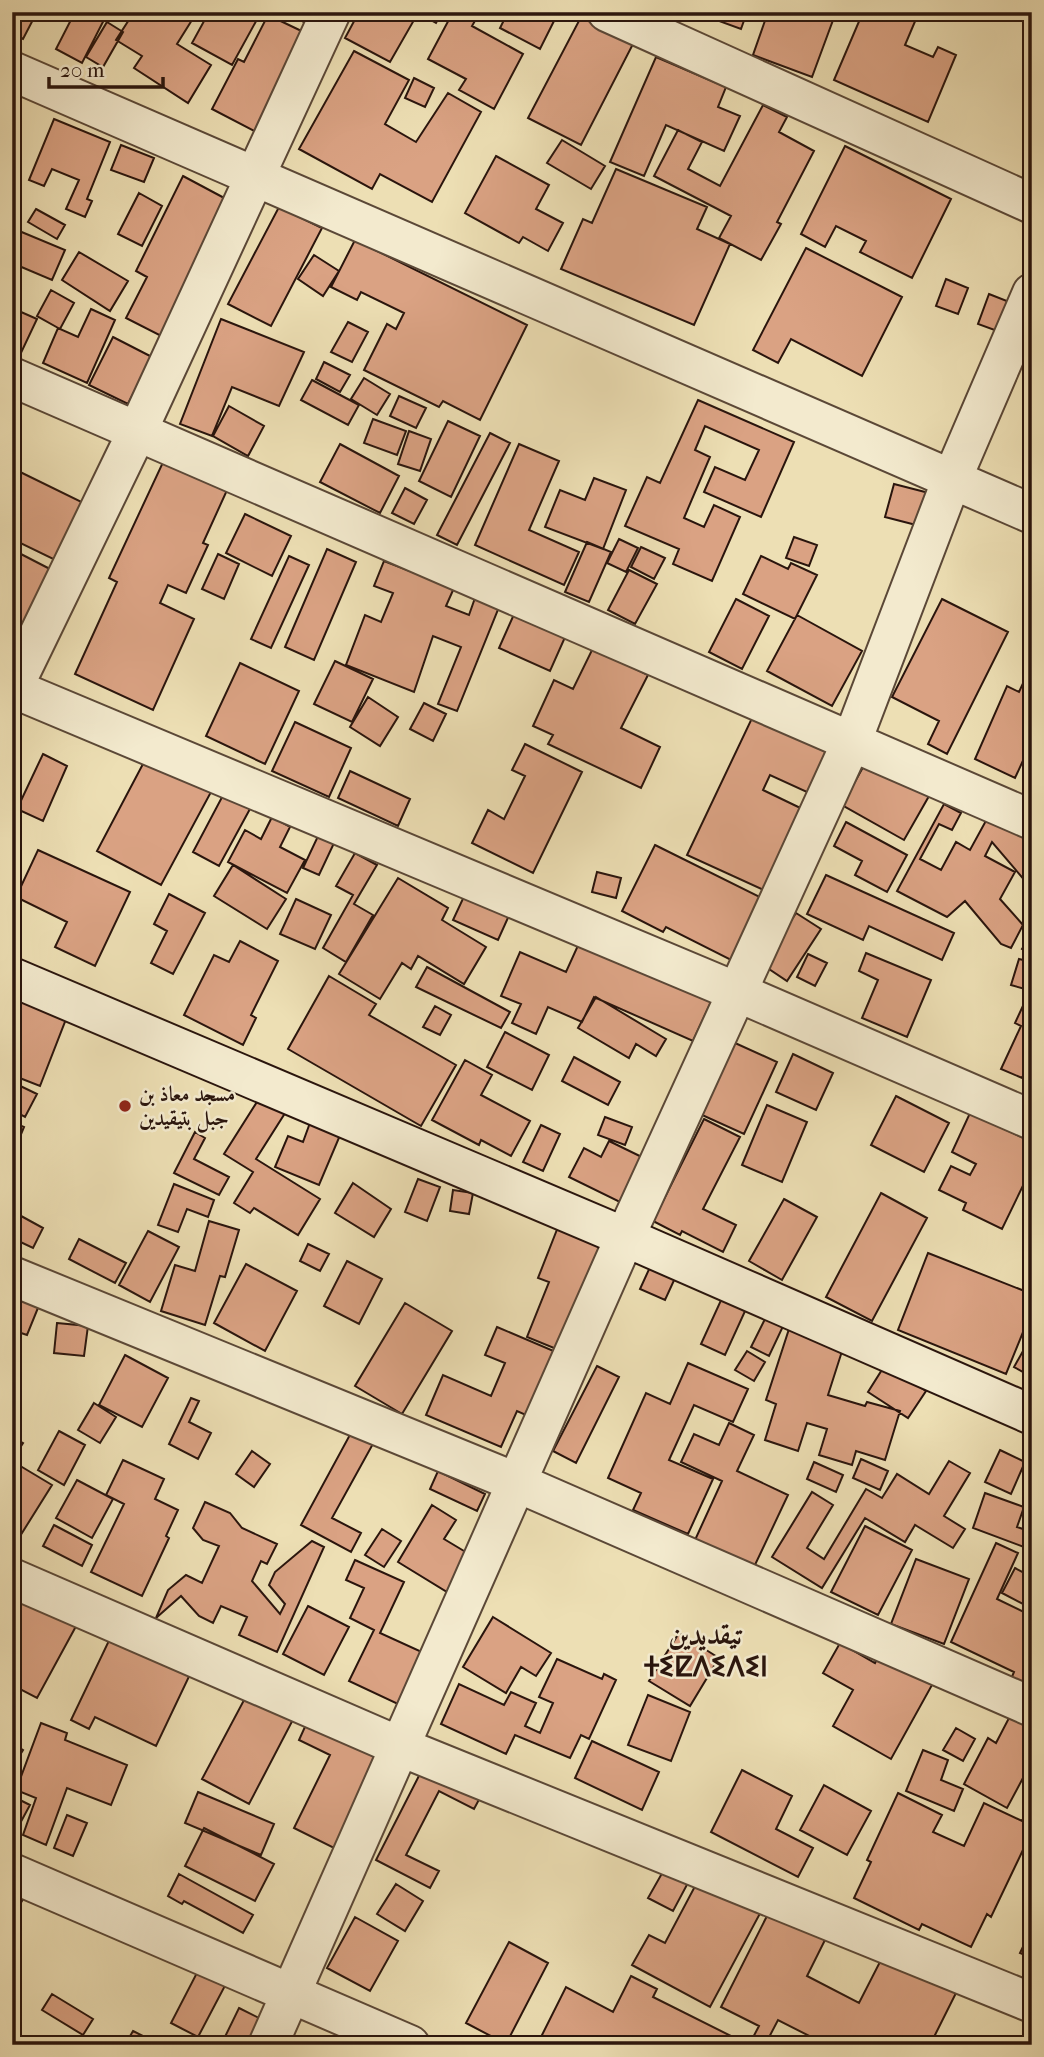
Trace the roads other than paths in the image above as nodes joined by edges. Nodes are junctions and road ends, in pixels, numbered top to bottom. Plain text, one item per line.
1 (331, 12) edge
2 (607, 12) edge
3 (12, 71) edge
4 (256, 178) junction
5 (1032, 204) edge
6 (1032, 293) edge
7 (12, 377) edge
8 (137, 432) junction
9 (952, 479) junction
10 (1032, 514) edge
11 (12, 689) edge
12 (852, 741) junction
13 (1032, 820) edge
14 (12, 976) edge
15 (737, 992) junction
16 (1032, 1119) edge
17 (625, 1237) junction
18 (12, 1276) edge
19 (1032, 1415) edge
20 (518, 1483) junction
21 (12, 1578) edge
22 (1032, 1707) edge
23 (401, 1747) junction
24 (12, 1873) edge
25 (292, 1994) junction
26 (1032, 2003) edge
27 (268, 2045) edge
28 (410, 2045) edge

1 - 4 street
2 - 5 street
3 - 4 street
4 - 8 street
4 - 9 street
6 - 9 street
7 - 8 street
8 - 11 street
8 - 12 street
9 - 10 street
9 - 12 street
11 - 15 street
12 - 13 street
12 - 15 street
14 - 17 street
15 - 16 street
15 - 17 street
17 - 19 street
17 - 20 street
18 - 20 street
20 - 22 street
20 - 23 street
21 - 23 street
23 - 25 street
23 - 26 street
24 - 25 street
25 - 27 street
25 - 28 street

